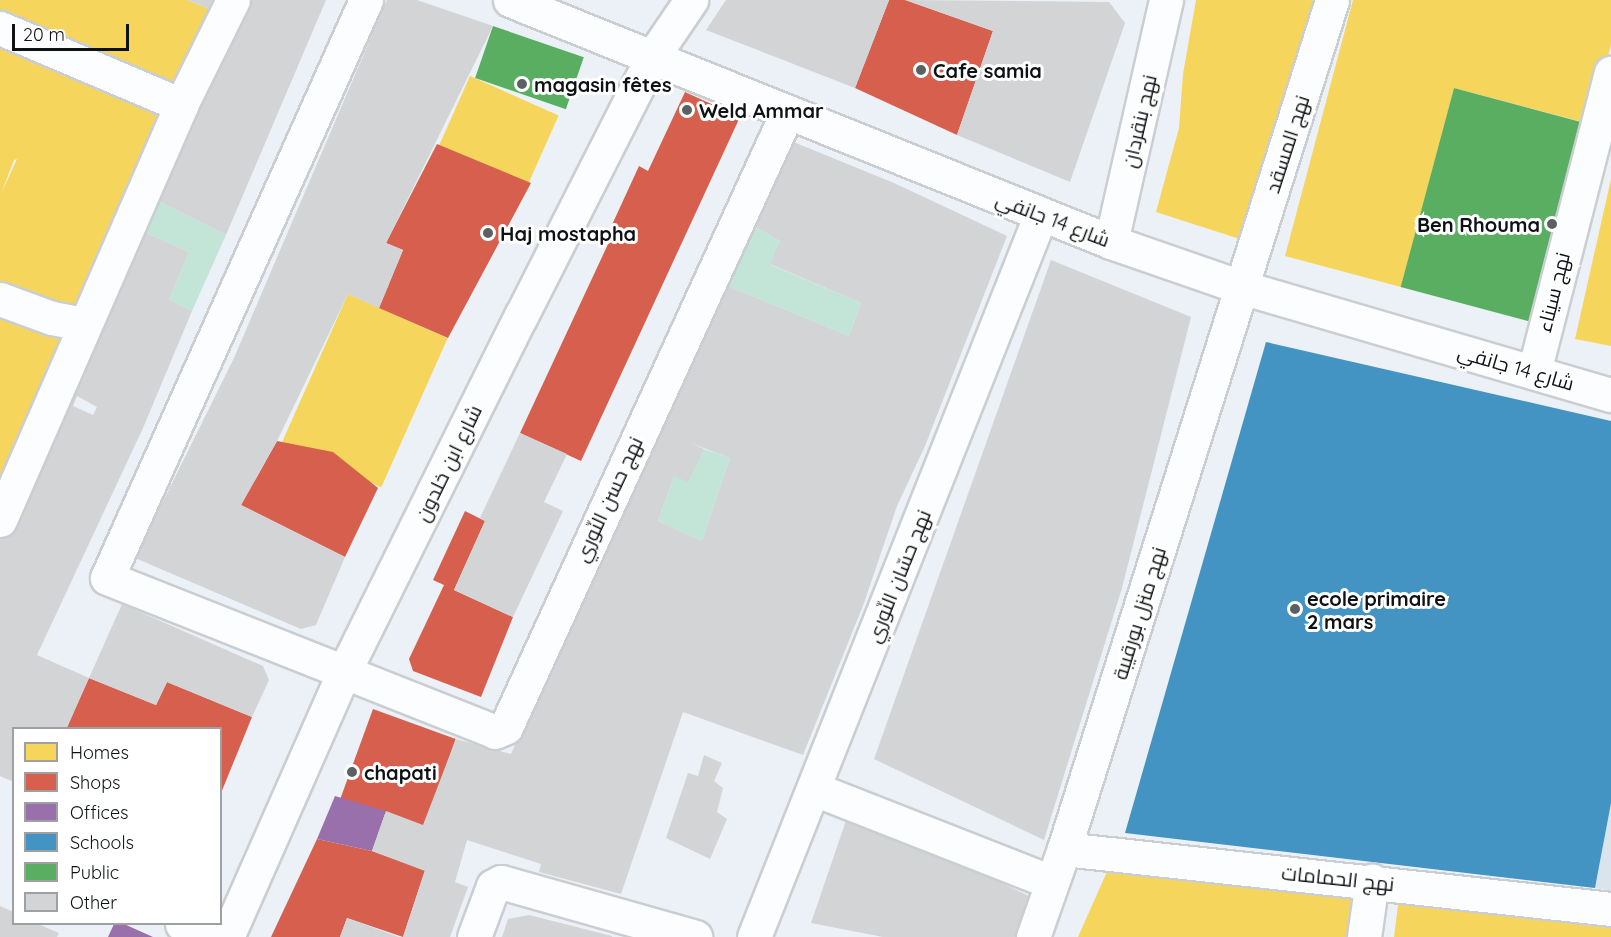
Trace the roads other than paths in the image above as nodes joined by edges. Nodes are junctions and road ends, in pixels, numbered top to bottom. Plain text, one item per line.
1 (233, 0) edge
2 (366, 0) edge
3 (510, 0) edge
4 (691, 0) edge
5 (1166, 0) edge
6 (1332, 0) edge
7 (0, 28) edge
8 (653, 56) junction
9 (1611, 73) edge
10 (181, 105) junction
11 (787, 113) junction
12 (1599, 155) edge
13 (1041, 214) junction
14 (1111, 242) junction
15 (1241, 287) junction
16 (0, 298) edge
17 (84, 324) junction
18 (1534, 372) junction
19 (1611, 395) edge
20 (0, 520) edge
21 (343, 674) junction
22 (814, 789) junction
23 (1064, 849) junction
24 (1372, 881) junction
25 (1051, 882) junction
26 (1611, 909) edge
27 (184, 925) edge
28 (214, 937) edge
29 (227, 937) edge
30 (474, 937) edge
31 (695, 937) edge
32 (754, 937) edge
33 (1033, 937) edge
34 (1364, 937) edge

1 - 10 street
2 - 21 street, نهج حسن النّوري
3 - 8 street, شارع 14 جانفي
4 - 8 street, شارع ابن خلدون
5 - 14 street, نهج بنقردان
6 - 15 street, نهج المسقد
7 - 10 street
8 - 11 street, شارع 14 جانفي
8 - 21 street, شارع ابن خلدون
9 - 12 street, نهج سيناء
10 - 17 street
11 - 13 street, شارع 14 جانفي
11 - 21 street, نهج حسن النّوري
12 - 18 street, نهج سيناء
13 - 14 street, شارع 14 جانفي
13 - 22 street, نهج حسّان النّوري
14 - 15 street, شارع 14 جانفي
15 - 18 street, شارع 14 جانفي
15 - 23 street, نهج منزل بورقيبة
16 - 17 street
17 - 20 street
18 - 19 street, شارع 14 جانفي
21 - 29 street, شارع ابن خلدون
22 - 25 street
22 - 32 street, نهج حسّان النّوري
23 - 24 street, نهج الحمامات
23 - 25 street, نهج منزل بورقيبة
24 - 26 street, نهج الحمامات
24 - 34 street
25 - 33 street, نهج منزل بورقيبة
27 - 28 street
30 - 31 street

